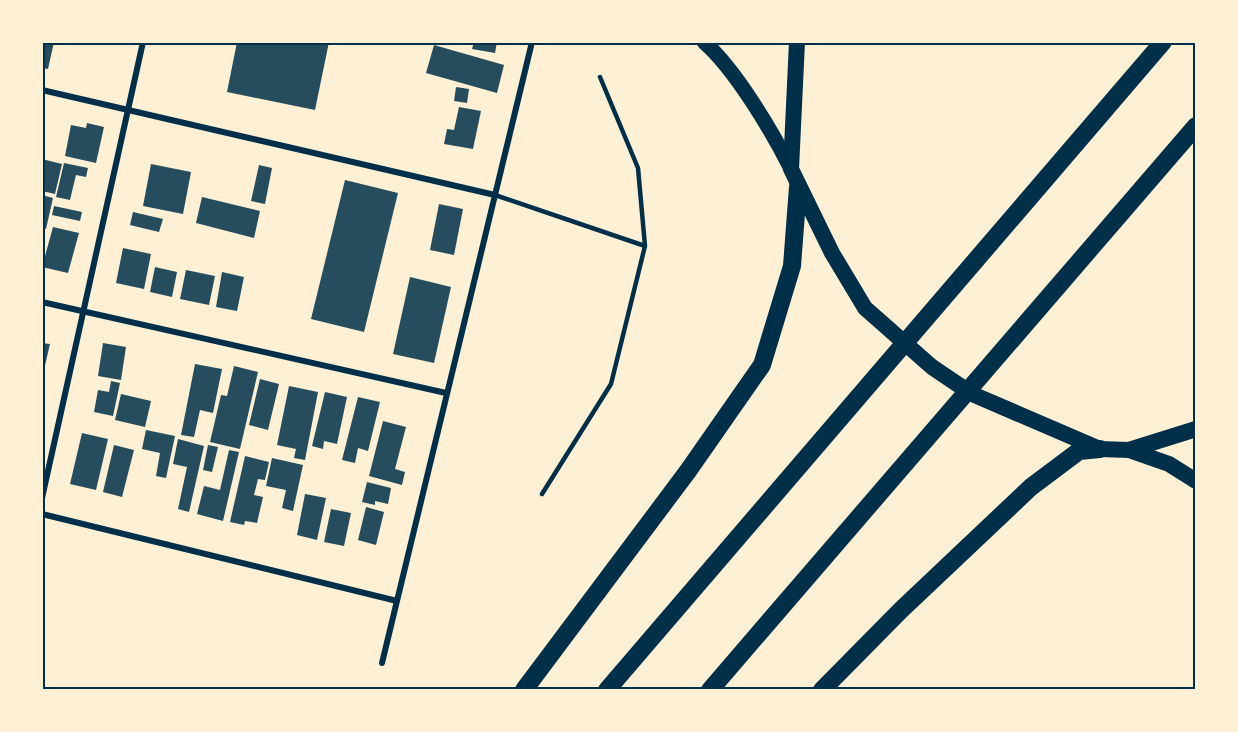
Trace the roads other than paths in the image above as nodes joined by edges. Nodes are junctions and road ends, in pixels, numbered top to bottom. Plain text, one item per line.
1 (143, 42) edge
2 (532, 42) edge
3 (704, 42) edge
4 (797, 42) edge
5 (1163, 42) edge
6 (600, 77) dead end
7 (42, 90) edge
8 (127, 108) junction
9 (1196, 126) edge
10 (791, 169) junction
11 (798, 187) junction
12 (495, 195) junction
13 (645, 246) junction
14 (42, 302) edge
15 (81, 311) junction
16 (446, 393) junction
17 (1196, 429) edge
18 (1100, 449) junction
19 (1129, 450) junction
20 (1196, 481) edge
21 (542, 494) dead end
22 (42, 498) edge
23 (42, 514) edge
24 (397, 601) junction
25 (382, 663) dead end
26 (524, 690) edge
27 (607, 690) edge
28 (710, 690) edge
29 (822, 690) edge

1 - 8 street
2 - 12 street
3 - 10 main road
4 - 10 highway
5 - 27 highway
6 - 13 lane
7 - 8 street
8 - 12 street
8 - 15 street
9 - 28 highway
10 - 11 highway
11 - 18 highway
11 - 26 highway
12 - 13 lane
12 - 16 street
13 - 21 lane
14 - 15 street
15 - 16 street
15 - 22 street
16 - 24 street
17 - 19 highway
18 - 19 highway
18 - 29 highway
19 - 20 highway
23 - 24 street
24 - 25 street

